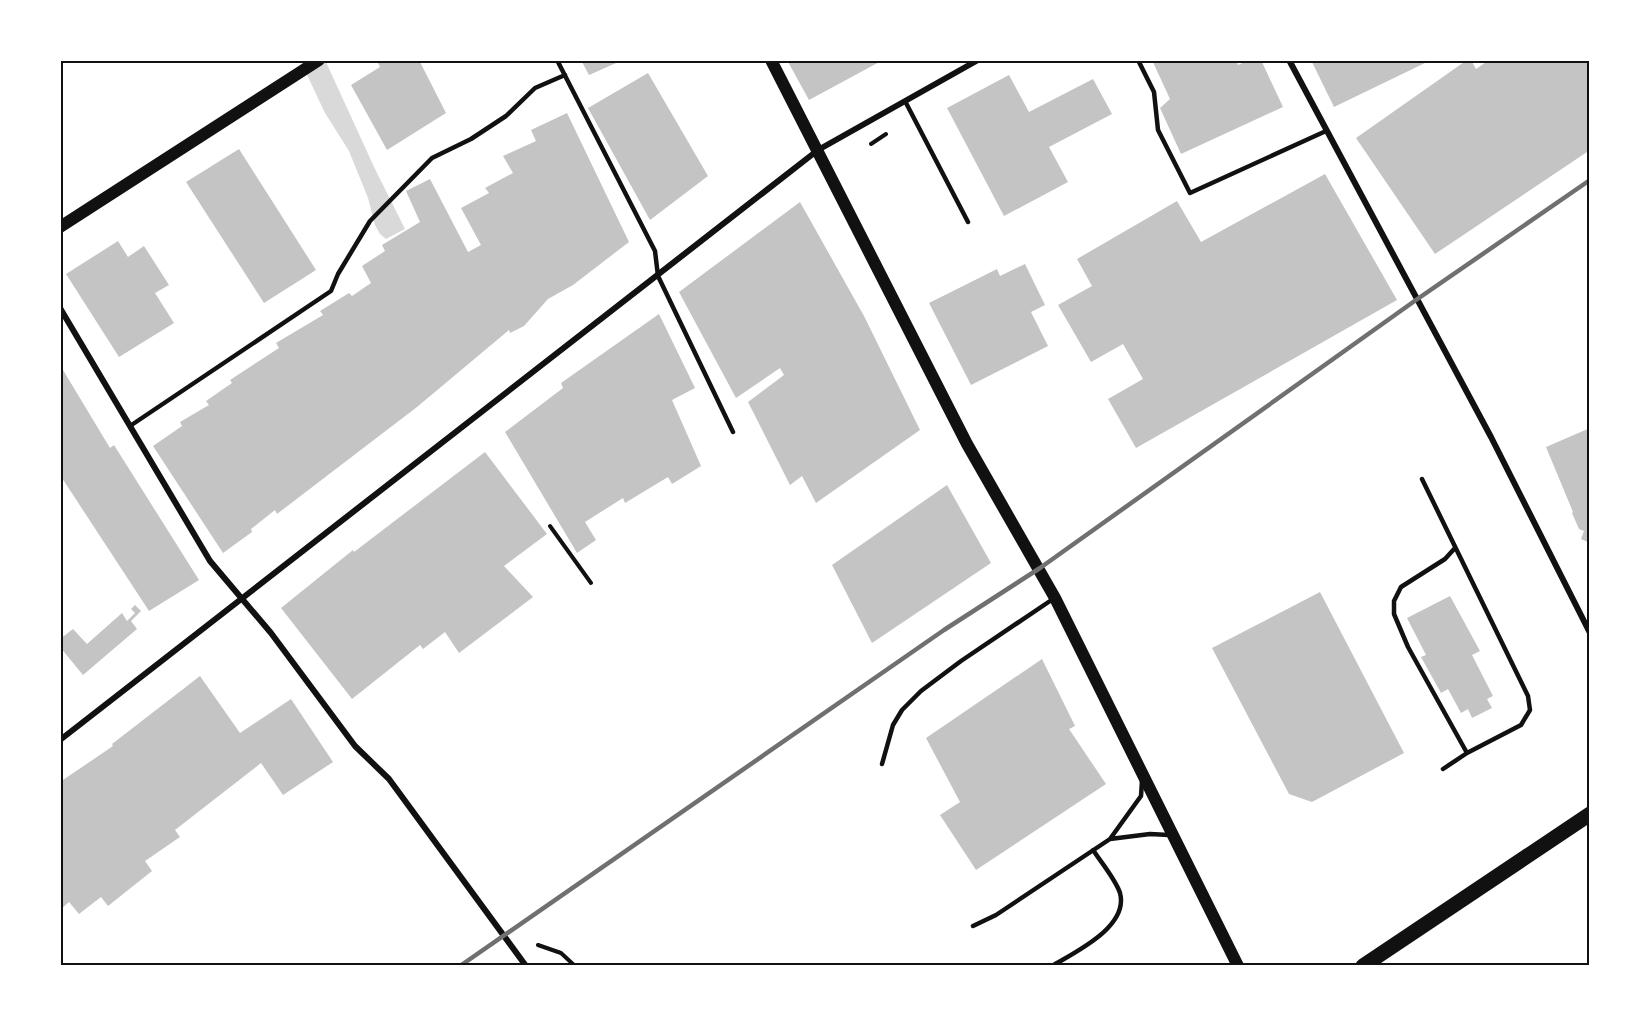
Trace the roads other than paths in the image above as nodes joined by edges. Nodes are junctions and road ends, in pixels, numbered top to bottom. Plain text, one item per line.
1 (318, 60) edge
2 (557, 60) edge
3 (771, 60) edge
4 (978, 60) edge
5 (1138, 60) edge
6 (1288, 60) edge
7 (565, 75) junction
8 (905, 101) junction
9 (1326, 131) junction
10 (818, 150) junction
11 (968, 222) dead end
12 (60, 227) edge
13 (658, 276) junction
14 (60, 308) edge
15 (130, 426) junction
16 (733, 432) dead end
17 (1422, 479) dead end
18 (1455, 548) junction
19 (241, 598) junction
20 (1055, 598) junction
21 (1590, 633) edge
22 (60, 740) edge
23 (1467, 753) junction
24 (882, 764) dead end
25 (1443, 769) dead end
26 (1143, 776) junction
27 (1590, 814) edge
28 (1173, 835) junction
29 (1110, 839) junction
30 (1093, 850) junction
31 (973, 926) dead end
32 (526, 966) edge
33 (1052, 966) edge
34 (1238, 966) edge
35 (1362, 966) edge

1 - 12 main road
2 - 7 lane
3 - 10 main road
4 - 8 street
5 - 9 lane
6 - 9 street
7 - 13 lane
7 - 15 lane
8 - 10 street
8 - 11 lane
9 - 21 street
10 - 13 street
10 - 20 main road
13 - 16 lane
13 - 19 street
14 - 15 street
15 - 19 street
17 - 18 lane
18 - 23 lane
18 - 23 lane
19 - 22 street
19 - 32 street
20 - 24 lane
20 - 26 main road
23 - 25 lane
26 - 28 main road
26 - 29 lane
27 - 35 main road
28 - 29 lane
28 - 34 main road
29 - 30 lane
30 - 31 lane
30 - 33 lane

